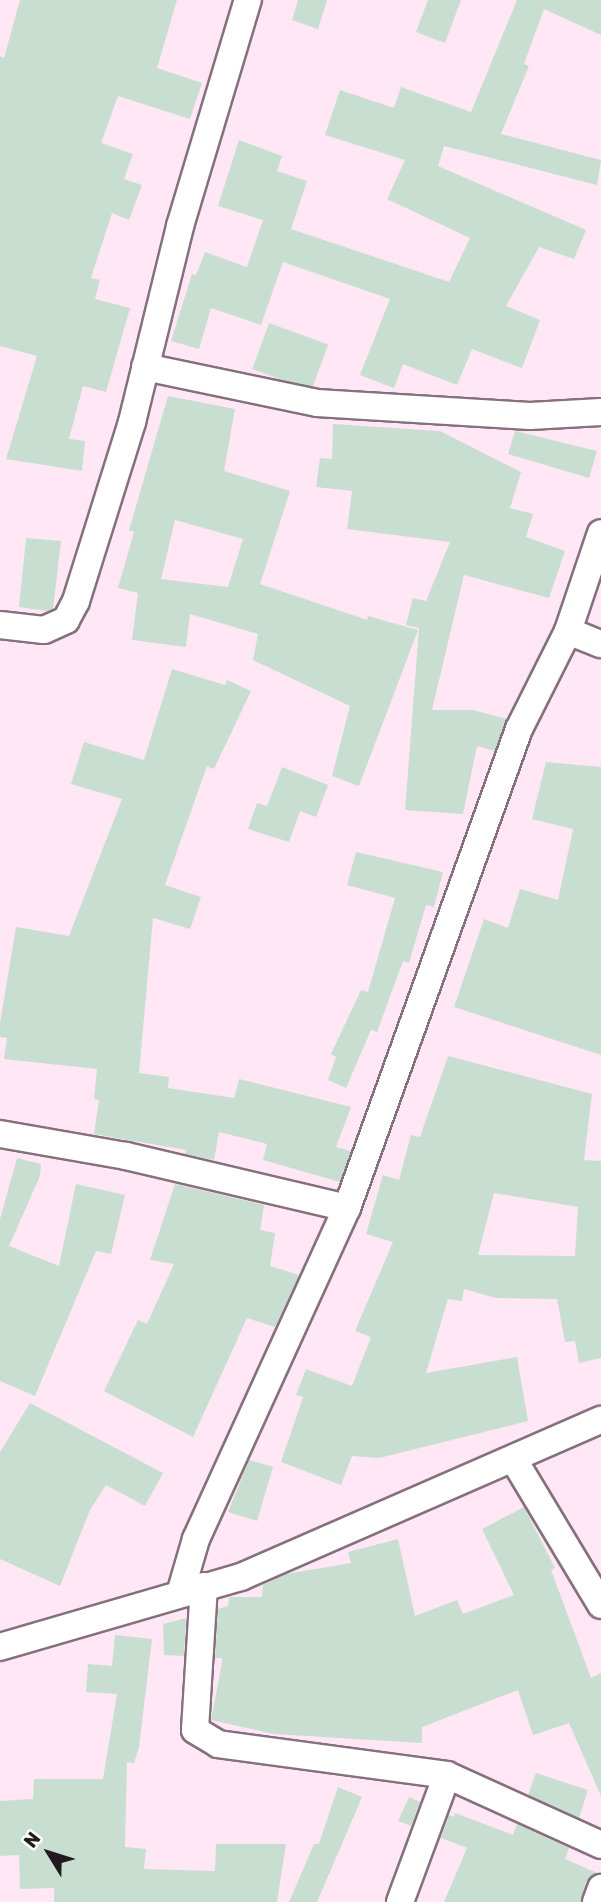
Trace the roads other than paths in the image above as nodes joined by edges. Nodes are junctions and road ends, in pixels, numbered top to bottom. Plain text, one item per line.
1 (248, 0) edge
2 (145, 367) junction
3 (601, 412) edge
4 (601, 533) edge
5 (0, 625) edge
6 (568, 631) junction
7 (601, 644) edge
8 (0, 1134) edge
9 (346, 1208) junction
10 (601, 1420) edge
11 (514, 1460) junction
12 (192, 1590) junction
13 (601, 1605) edge
14 (0, 1647) edge
15 (447, 1775) junction
16 (601, 1845) edge
17 (601, 1888) edge
18 (400, 1902) edge
19 (596, 1902) edge

1 - 2 street
2 - 3 street
2 - 5 street
4 - 6 street
6 - 7 street
6 - 9 street
8 - 9 street
9 - 12 street
10 - 11 street
11 - 12 street
11 - 13 street
12 - 14 street
12 - 15 street
15 - 16 street
15 - 18 street
17 - 19 street

